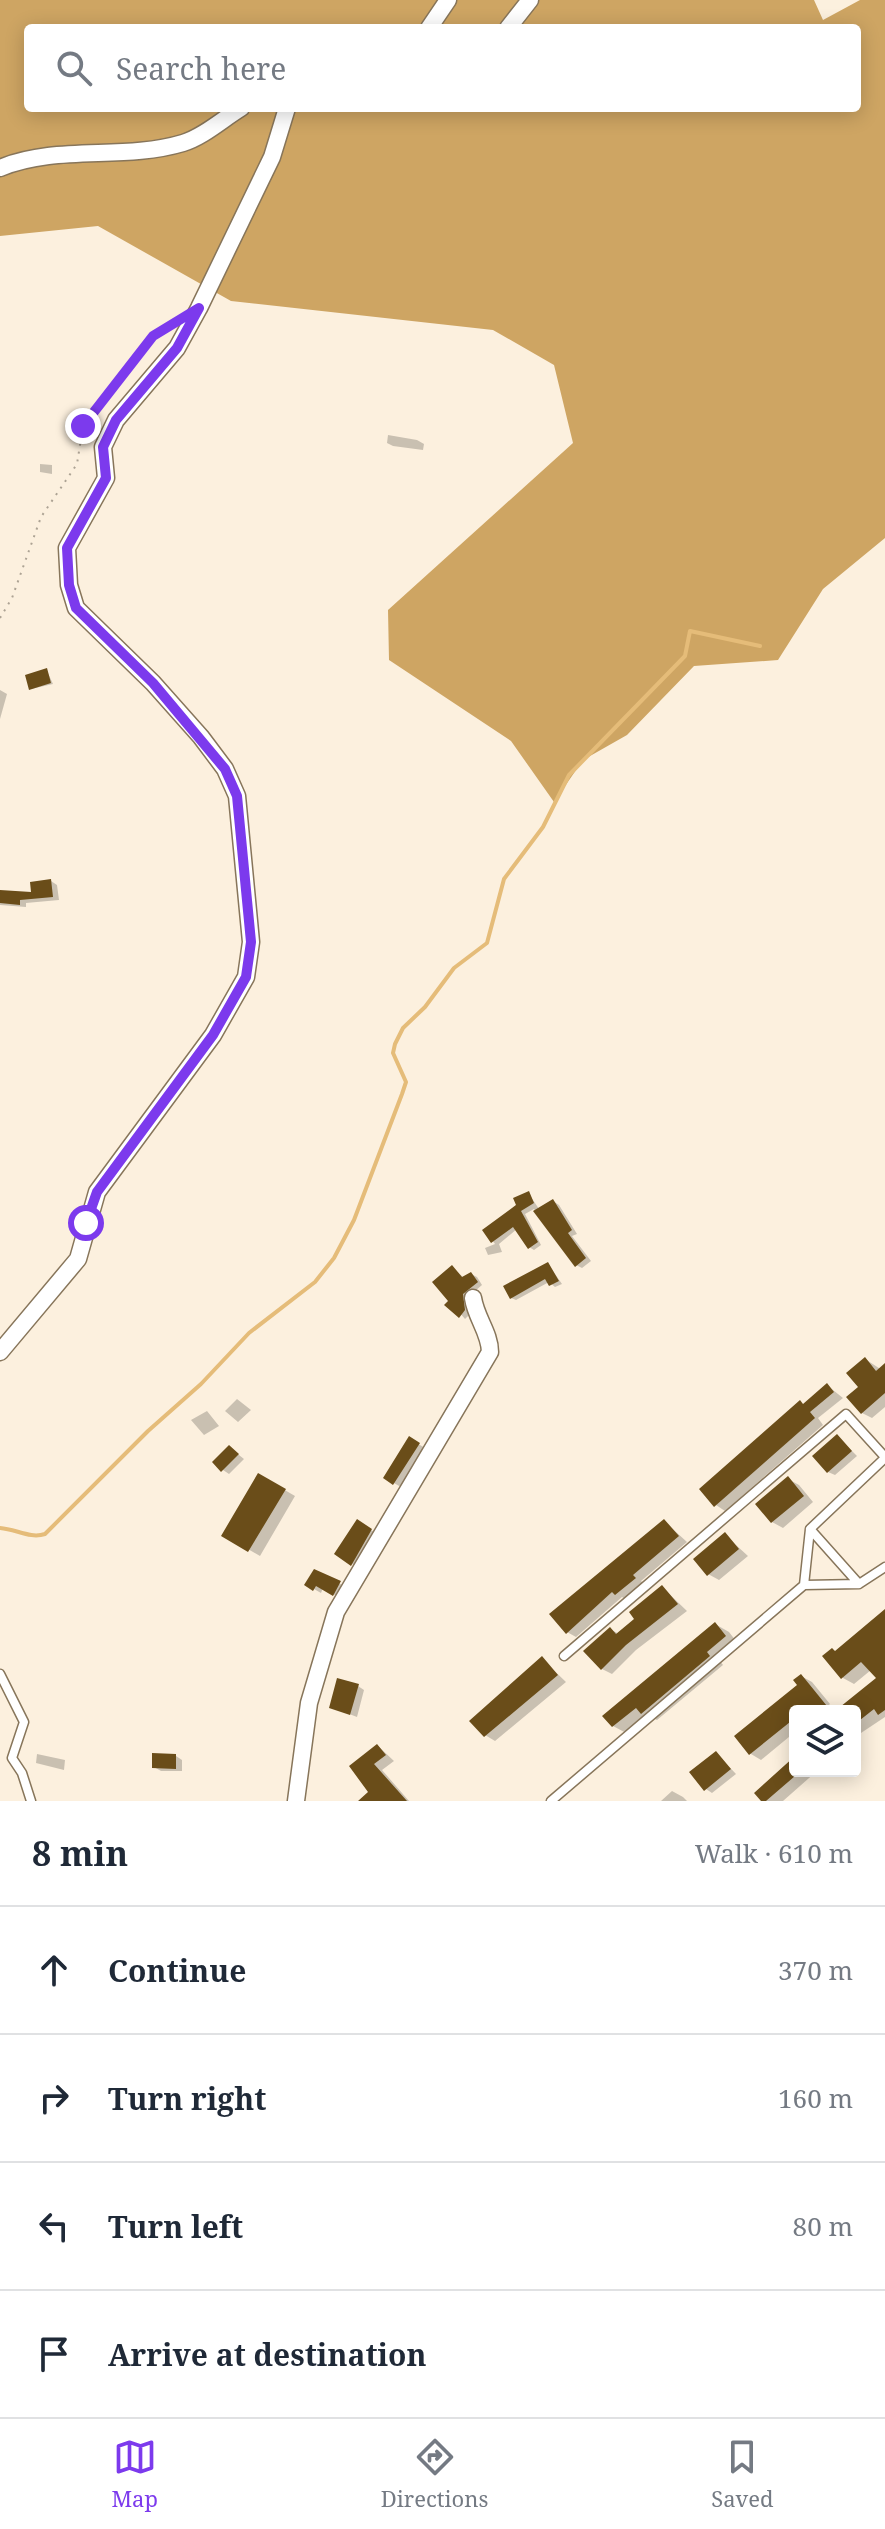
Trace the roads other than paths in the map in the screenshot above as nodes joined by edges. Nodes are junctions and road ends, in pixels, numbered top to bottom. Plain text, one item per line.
1 (448, 0) edge
2 (530, 0) edge
3 (432, 24) edge
4 (511, 24) edge
5 (235, 112) edge
6 (286, 112) edge
7 (0, 168) edge
8 (473, 1298) dead end
9 (0, 1352) edge
10 (885, 1458) edge
11 (810, 1529) junction
12 (885, 1567) edge
13 (859, 1584) junction
14 (804, 1585) junction
15 (564, 1656) dead end
16 (0, 1674) edge
17 (31, 1801) edge
18 (296, 1801) edge
19 (551, 1801) edge

1 - 3 street
2 - 4 street
5 - 7 street
6 - 9 street
8 - 18 street
10 - 11 lane
10 - 15 lane
11 - 13 lane
11 - 14 lane
12 - 13 lane
13 - 14 lane
14 - 19 lane
16 - 17 lane

